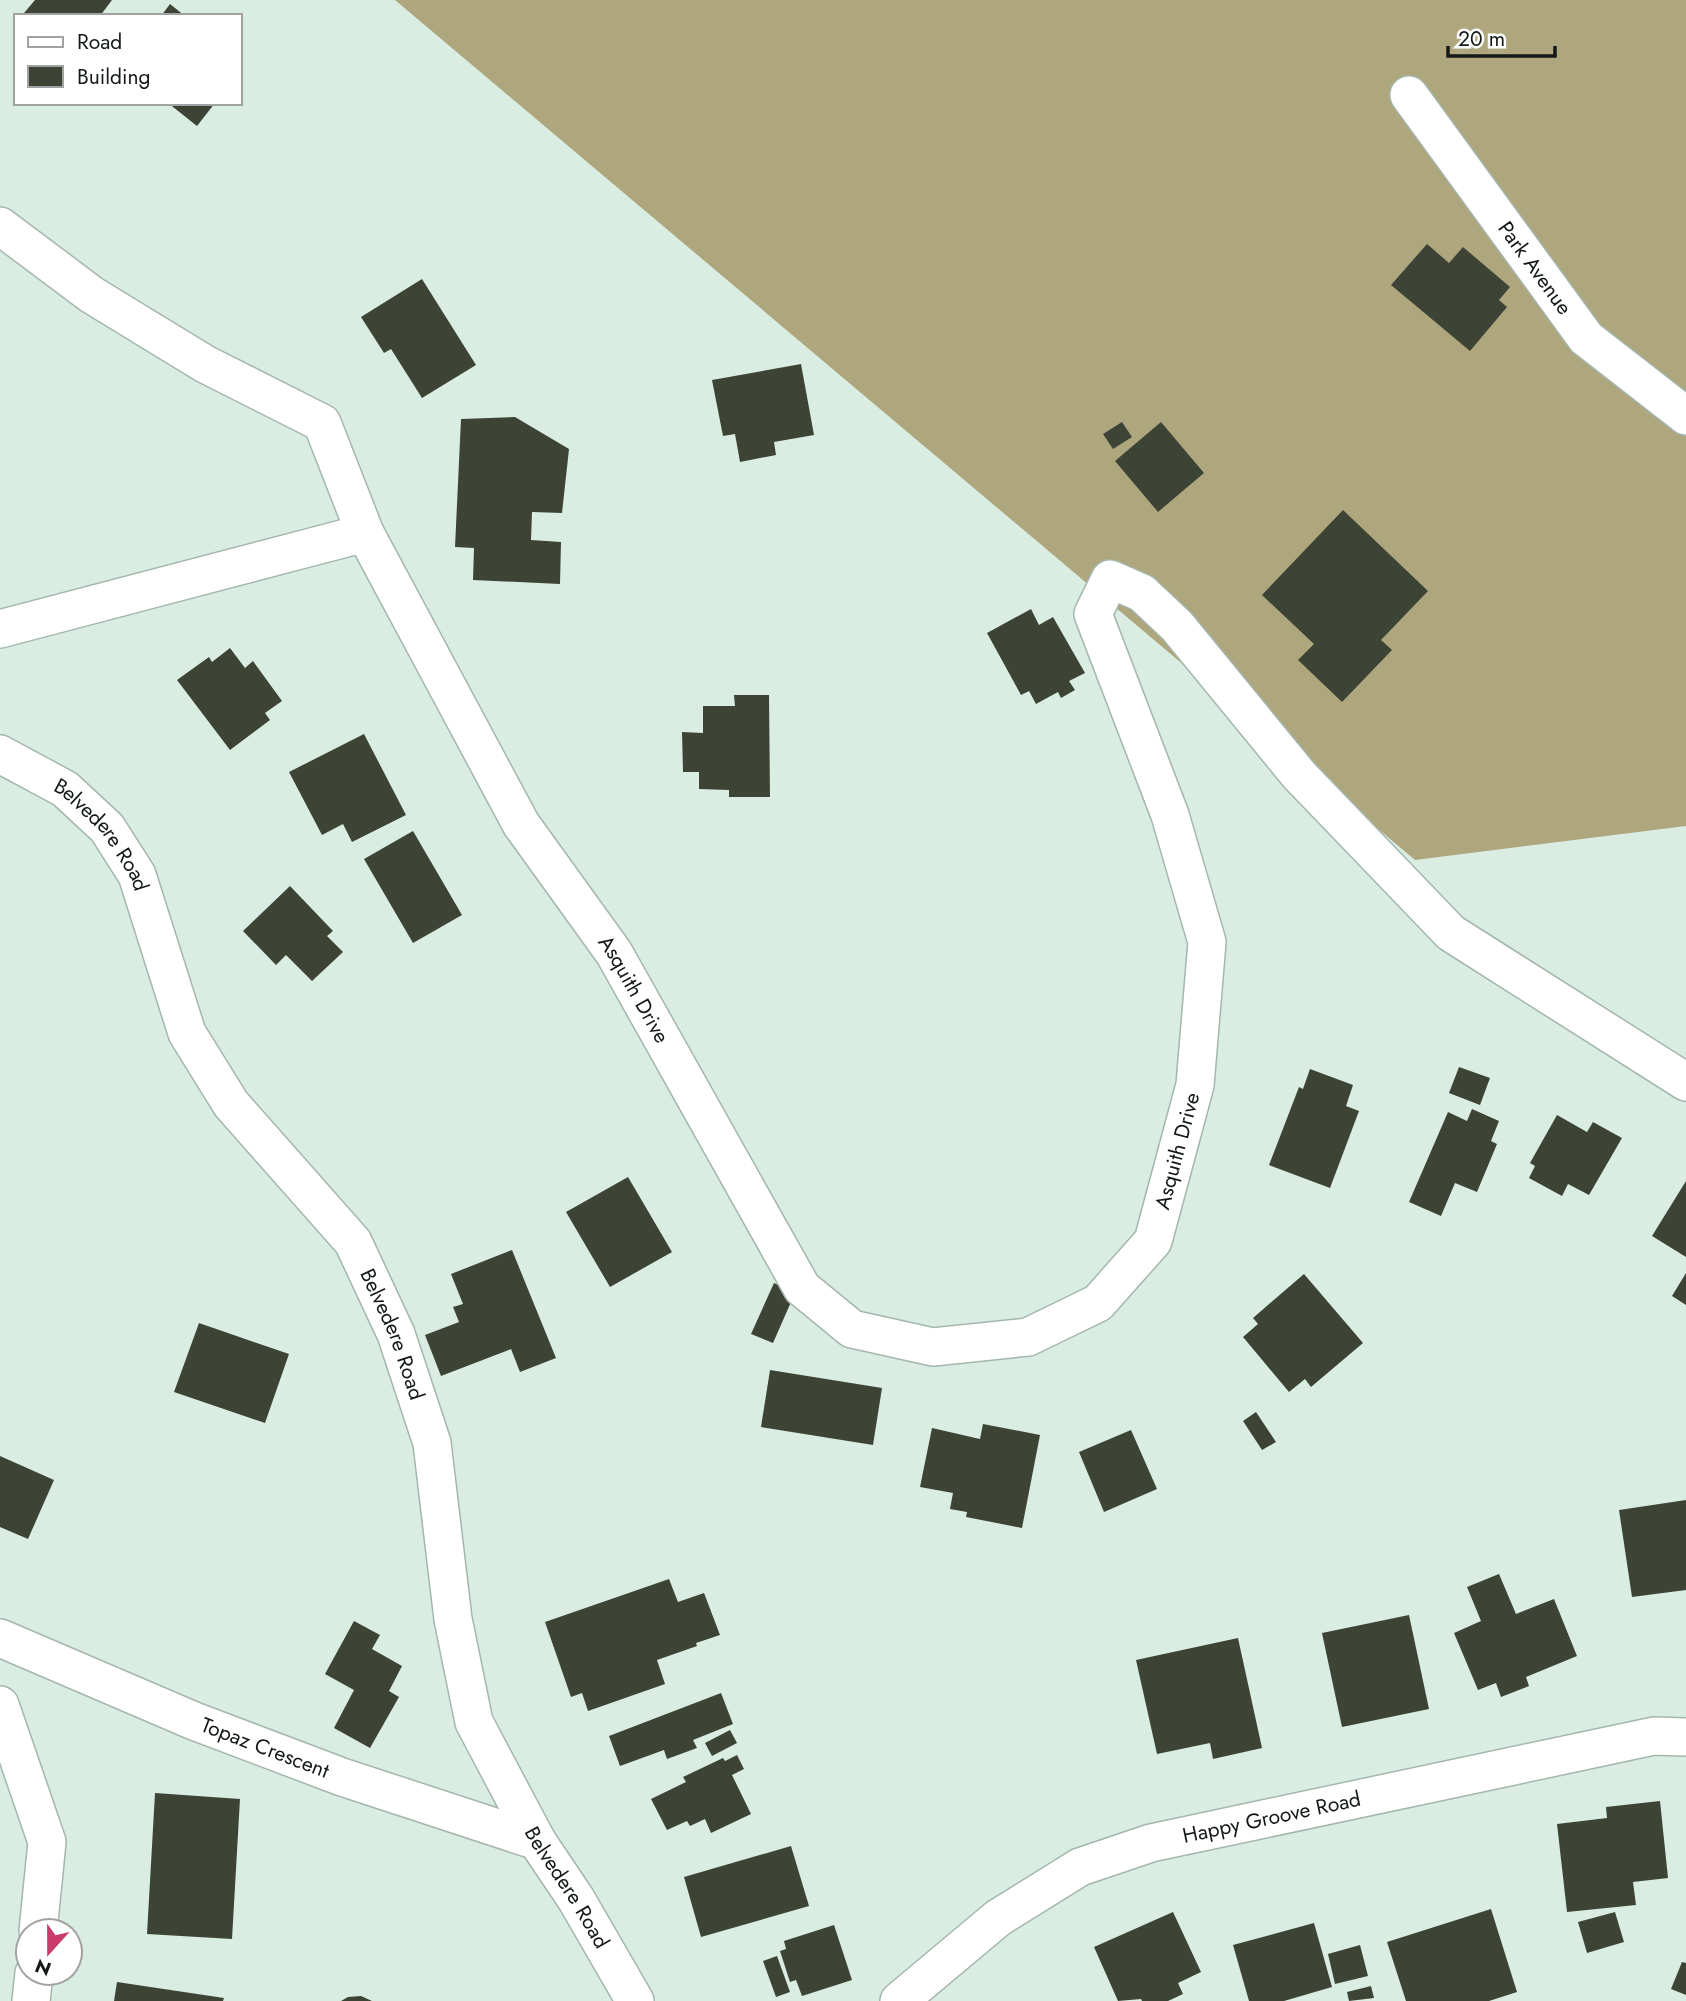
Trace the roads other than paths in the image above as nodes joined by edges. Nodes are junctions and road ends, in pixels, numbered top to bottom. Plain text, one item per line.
1 (1409, 95) dead end
2 (0, 226) edge
3 (1686, 416) edge
4 (365, 533) junction
5 (0, 629) edge
6 (0, 754) edge
7 (1686, 1082) edge
8 (0, 1638) edge
9 (0, 1705) edge
10 (1686, 1737) edge
11 (537, 1841) junction
12 (39, 1917) edge
13 (635, 2001) edge
14 (900, 2001) edge

1 - 3 street, Park Avenue
2 - 4 street
4 - 5 street
4 - 7 street, Asquith Drive
6 - 11 street, Belvedere Road
8 - 11 street, Topaz Crescent
9 - 12 street
10 - 14 street, Happy Groove Road
11 - 13 street, Belvedere Road

